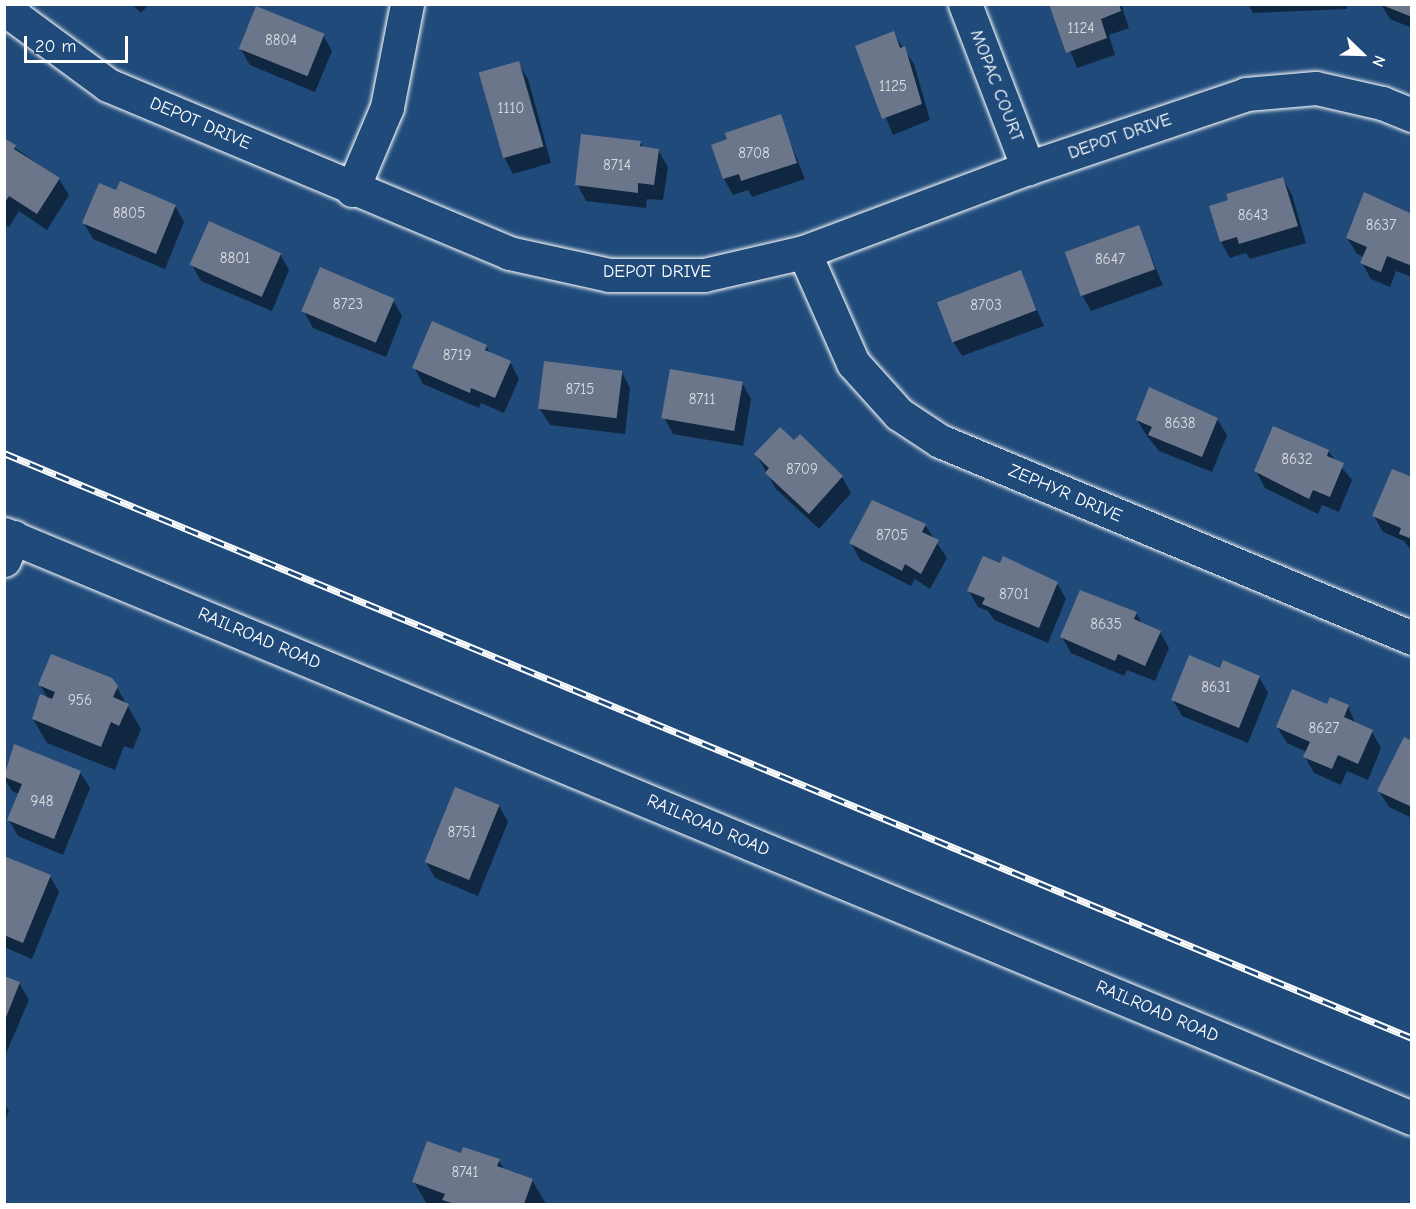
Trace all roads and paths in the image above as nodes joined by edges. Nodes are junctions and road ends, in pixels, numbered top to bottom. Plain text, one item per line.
1 (5, 4) edge
2 (407, 4) edge
3 (964, 4) edge
4 (1412, 116) edge
5 (1028, 168) junction
6 (352, 190) junction
7 (804, 252) junction
8 (8, 544) edge
9 (1412, 638) edge
10 (1412, 1118) edge

1 - 6 street, DEPOT DRIVE
2 - 6 street
3 - 5 street, MOPAC COURT
4 - 5 street, DEPOT DRIVE
5 - 7 street, DEPOT DRIVE
6 - 7 street, DEPOT DRIVE
7 - 9 street, ZEPHYR DRIVE
8 - 10 street, RAILROAD ROAD

